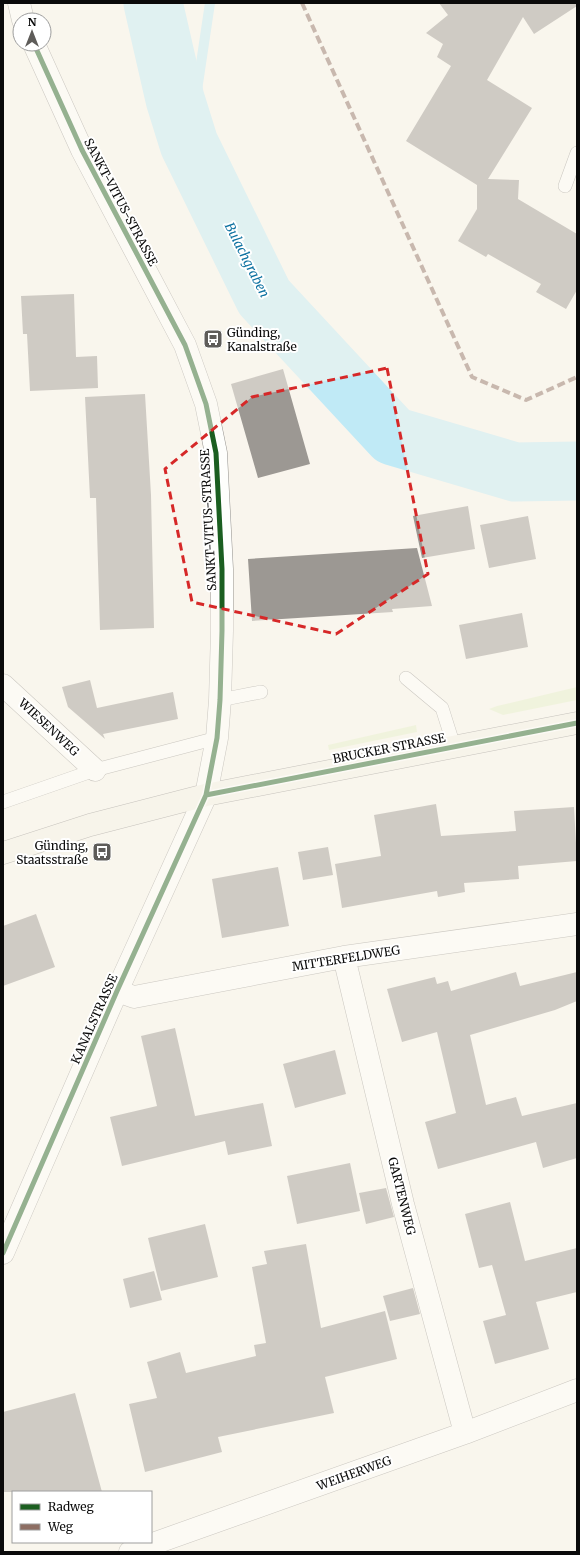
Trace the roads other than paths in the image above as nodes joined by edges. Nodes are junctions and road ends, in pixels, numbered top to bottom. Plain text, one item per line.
1 (38, 52) edge
2 (577, 153) edge
3 (565, 186) dead end
4 (406, 678) dead end
5 (3, 684) edge
6 (261, 692) dead end
7 (220, 700) junction
8 (577, 723) edge
9 (217, 738) junction
10 (454, 746) junction
11 (96, 770) junction
12 (206, 795) junction
13 (3, 802) edge
14 (3, 853) edge
15 (577, 924) edge
16 (344, 957) junction
17 (117, 991) junction
18 (3, 1252) edge
19 (577, 1390) edge
20 (465, 1433) junction
21 (130, 1552) edge

1 - 7 street, SANKT-VITUS-STRASSE
2 - 3 lane
4 - 10 lane
5 - 11 street, WIESENWEG
6 - 7 lane
7 - 9 street, SANKT-VITUS-STRASSE
8 - 10 main road, BRUCKER STRASSE
9 - 11 lane
9 - 12 street, SANKT-VITUS-STRASSE
10 - 12 main road, BRUCKER STRASSE
11 - 13 lane
12 - 14 main road, BRUCKER STRASSE
12 - 17 street, KANALSTRASSE
15 - 16 street, MITTERFELDWEG
16 - 17 street, MITTERFELDWEG
16 - 20 street, GARTENWEG
17 - 18 street, KANALSTRASSE
19 - 20 street, WEIHERWEG
20 - 21 street, WEIHERWEG

